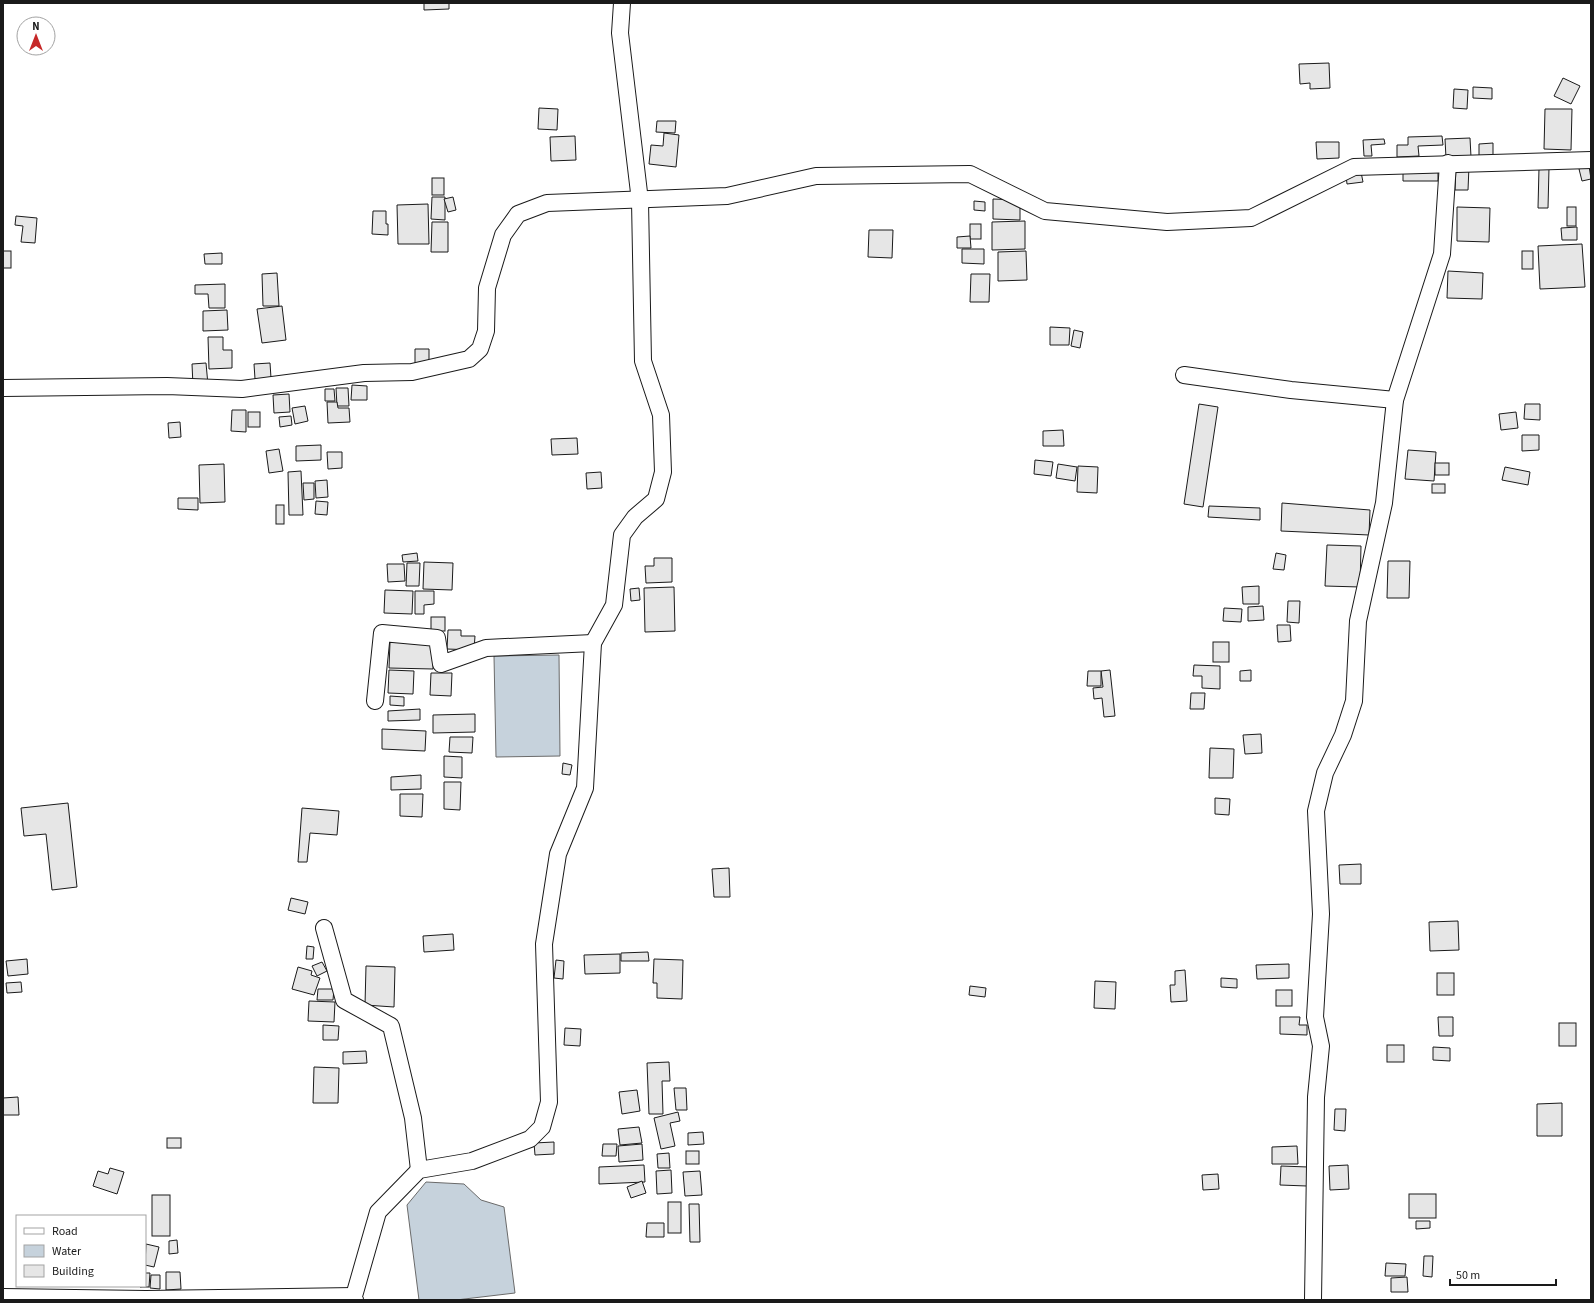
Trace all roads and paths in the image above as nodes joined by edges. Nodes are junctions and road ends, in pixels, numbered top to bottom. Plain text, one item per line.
1 (622, 3) edge
2 (1591, 160) edge
3 (1448, 163) junction
4 (640, 201) junction
5 (1184, 375) dead end
6 (3, 388) edge
7 (1395, 400) junction
8 (593, 643) junction
9 (375, 701) dead end
10 (324, 928) dead end
11 (419, 1170) junction
12 (3, 1297) edge
13 (354, 1298) edge
14 (1313, 1300) edge

1 - 4 street
2 - 3 street
3 - 4 street
3 - 7 street
4 - 6 street
4 - 8 street
5 - 7 street
7 - 14 street
8 - 9 street
8 - 11 street
10 - 11 street
11 - 13 street
12 - 13 street

